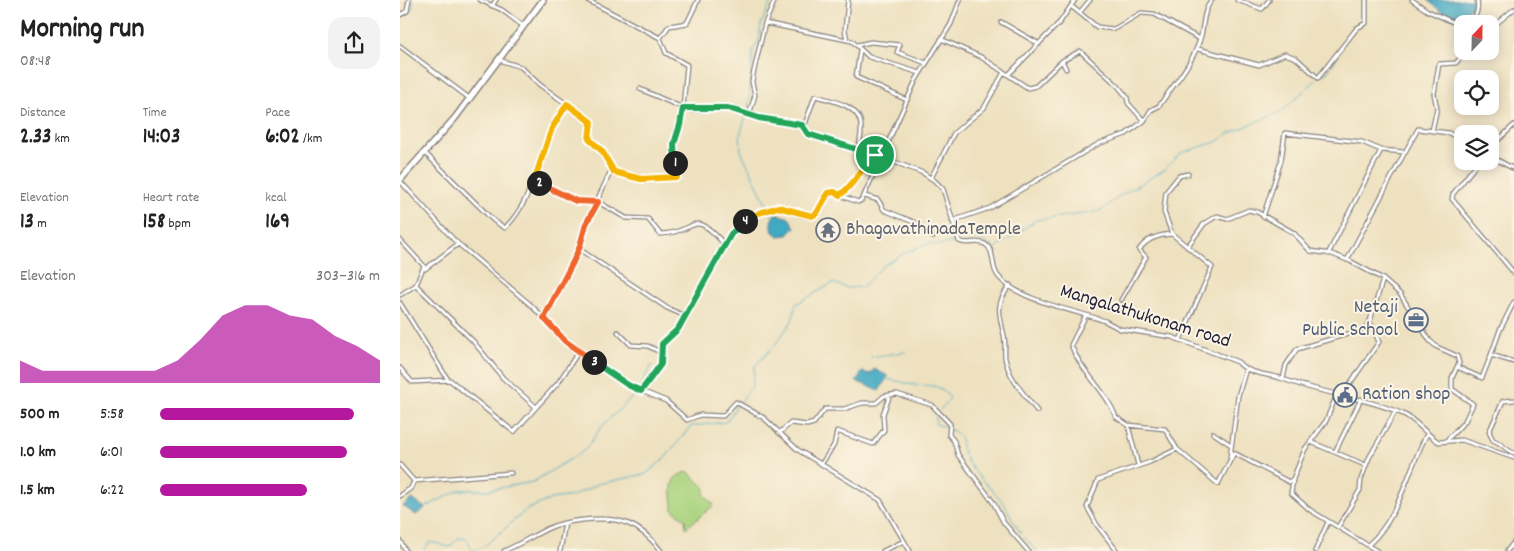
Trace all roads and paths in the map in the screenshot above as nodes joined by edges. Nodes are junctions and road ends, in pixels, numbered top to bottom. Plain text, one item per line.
1 (409, 0) edge
2 (480, 0) edge
3 (496, 0) edge
4 (543, 0) edge
5 (587, 0) edge
6 (698, 0) edge
7 (775, 0) edge
8 (848, 0) edge
9 (960, 0) edge
10 (1075, 0) edge
11 (1090, 0) edge
12 (1212, 0) edge
13 (1237, 0) edge
14 (1269, 0) edge
15 (1366, 0) edge
16 (1412, 0) edge
17 (1477, 0) edge
18 (492, 6) junction
19 (1071, 6) junction
20 (1514, 9) edge
21 (1080, 12) junction
22 (400, 15) edge
23 (1476, 15) edge
24 (1001, 22) dead end
25 (1454, 22) edge
26 (1499, 22) edge
27 (765, 23) junction
28 (524, 26) junction
29 (660, 38) junction
30 (942, 39) junction
31 (1200, 39) junction
32 (848, 40) junction
33 (1039, 44) junction
34 (857, 45) junction
35 (400, 46) edge
36 (1198, 49) junction
37 (860, 50) junction
38 (498, 60) junction
39 (1459, 60) edge
40 (1062, 61) junction
41 (926, 63) junction
42 (1066, 69) dead end
43 (1004, 72) junction
44 (920, 73) junction
45 (1010, 74) junction
46 (640, 89) dead end
47 (469, 98) junction
48 (907, 100) junction
49 (567, 104) junction
50 (683, 108) junction
51 (749, 115) junction
52 (1144, 121) junction
53 (1514, 125) edge
54 (804, 127) junction
55 (1432, 131) junction
56 (1454, 137) edge
57 (1499, 139) edge
58 (859, 150) junction
59 (1381, 150) junction
60 (1405, 152) junction
61 (425, 154) junction
62 (875, 155) junction
63 (883, 157) junction
64 (1499, 161) edge
65 (1514, 169) edge
66 (1472, 170) edge
67 (611, 171) junction
68 (1188, 174) dead end
69 (931, 178) junction
70 (400, 181) edge
71 (534, 181) junction
72 (841, 195) junction
73 (865, 196) junction
74 (598, 202) junction
75 (1264, 217) junction
76 (952, 221) junction
77 (1172, 234) junction
78 (933, 238) dead end
79 (400, 240) edge
80 (458, 244) junction
81 (725, 245) junction
82 (1187, 247) junction
83 (579, 249) junction
84 (1328, 254) junction
85 (1347, 260) junction
86 (425, 269) junction
87 (1514, 273) edge
88 (1383, 280) junction
89 (416, 285) junction
90 (1010, 285) junction
91 (400, 295) edge
92 (1121, 300) dead end
93 (1514, 302) edge
94 (400, 303) edge
95 (1086, 315) junction
96 (685, 316) junction
97 (544, 318) junction
98 (1370, 321) junction
99 (618, 332) dead end
100 (1180, 340) junction
101 (579, 352) junction
102 (662, 353) junction
103 (1491, 354) junction
104 (1514, 362) edge
105 (1457, 367) junction
106 (400, 368) edge
107 (1246, 369) junction
108 (448, 378) junction
109 (1283, 379) junction
110 (641, 391) junction
111 (1337, 394) junction
112 (890, 395) junction
113 (1342, 395) junction
114 (1361, 399) junction
115 (1514, 400) edge
116 (536, 407) junction
117 (1037, 412) dead end
118 (1395, 412) junction
119 (1128, 425) junction
120 (778, 432) junction
121 (1212, 433) dead end
122 (1427, 434) junction
123 (1311, 442) junction
124 (1446, 442) junction
125 (1231, 445) junction
126 (1177, 450) junction
127 (1335, 452) junction
128 (1514, 453) edge
129 (1230, 458) junction
130 (1514, 458) edge
131 (822, 463) junction
132 (400, 465) edge
133 (1138, 465) junction
134 (1365, 465) dead end
135 (512, 473) dead end
136 (1293, 479) junction
137 (414, 481) junction
138 (400, 496) edge
139 (1328, 522) junction
140 (565, 523) junction
141 (1338, 527) junction
142 (400, 541) edge
143 (904, 541) junction
144 (1514, 542) edge
145 (1368, 546) junction
146 (406, 551) edge
147 (504, 551) edge
148 (560, 551) edge
149 (661, 551) edge
150 (883, 551) edge
151 (910, 551) edge
152 (1028, 551) edge
153 (1117, 551) edge
154 (1315, 551) edge
155 (1377, 551) edge
156 (1507, 551) edge

1 - 22 street
2 - 18 street
3 - 18 street
4 - 28 main road
5 - 29 street
6 - 29 street
7 - 27 street
8 - 32 street
9 - 30 street
10 - 19 street
11 - 21 street
12 - 31 street
13 - 14 street
15 - 36 street
16 - 25 street
17 - 23 street
18 - 28 street
19 - 21 street
19 - 33 street
20 - 26 street
21 - 31 street
24 - 33 street
27 - 32 street
27 - 51 street
28 - 38 main road
29 - 50 street
30 - 41 street
30 - 43 street
31 - 36 street
32 - 34 street
33 - 45 street
34 - 37 street
34 - 41 street
35 - 47 street
36 - 52 street
37 - 44 street
37 - 48 street
38 - 47 main road
38 - 49 street
39 - 55 street
40 - 42 street
40 - 45 street
40 - 52 street
41 - 44 street
43 - 45 street
43 - 69 street
44 - 48 street
46 - 50 street
47 - 61 main road
48 - 63 street
49 - 67 street
49 - 71 street
50 - 51 street, Mangalathukonam road
50 - 67 street
51 - 54 street, Mangalathukonam road
52 - 76 street
53 - 57 street
54 - 58 street, Mangalathukonam road
54 - 58 street
55 - 56 street
55 - 60 street
58 - 62 street, Mangalathukonam road
59 - 60 street
59 - 75 street
59 - 84 street
60 - 85 street
61 - 70 main road
61 - 71 street
62 - 63 street, Mangalathukonam road
62 - 72 street
63 - 69 street, Mangalathukonam road
63 - 73 street
64 - 65 street
66 - 87 street
67 - 74 street
68 - 77 street
69 - 76 street, Mangalathukonam road
70 - 80 street
71 - 74 street
72 - 73 street
72 - 81 street
73 - 78 street
74 - 81 street
74 - 83 street
75 - 82 street
75 - 84 street
76 - 90 street, Mangalathukonam road
77 - 82 street
77 - 92 street
79 - 86 street
80 - 86 street
80 - 97 street
81 - 96 street
82 - 100 street
83 - 96 street
83 - 97 street
84 - 85 street
85 - 88 street
86 - 89 street
88 - 98 street
88 - 105 street
89 - 91 street
89 - 116 street
90 - 95 street, Mangalathukonam road
90 - 117 street
93 - 103 street
94 - 108 street
95 - 100 street, Mangalathukonam road
95 - 119 street
96 - 102 street
97 - 101 street
98 - 109 street
98 - 113 street
99 - 102 street
100 - 107 street, Mangalathukonam road
101 - 110 street
101 - 116 street
102 - 110 street
103 - 104 street
103 - 105 street
105 - 124 street
106 - 108 street
107 - 109 street, Mangalathukonam road
107 - 125 street
108 - 116 street
109 - 111 street, Mangalathukonam road
110 - 120 street
111 - 113 street, Mangalathukonam road
111 - 123 street
112 - 120 street
112 - 131 street
112 - 152 street
113 - 114 street, Mangalathukonam road
114 - 118 street, Mangalathukonam road
114 - 127 street
115 - 128 street
118 - 122 street, Mangalathukonam road
118 - 141 street
119 - 126 street
119 - 133 street
120 - 131 street
121 - 125 street
122 - 124 street, Mangalathukonam road
122 - 145 street
123 - 127 street
123 - 136 street
124 - 130 street, Mangalathukonam road
125 - 129 street
126 - 129 street
126 - 133 street
127 - 134 street
129 - 136 street
131 - 143 street
132 - 137 street
133 - 153 street
135 - 137 street
136 - 139 street
137 - 138 street
139 - 141 street
139 - 154 street
140 - 147 street
140 - 148 street
140 - 149 street
141 - 145 street
142 - 146 street
143 - 150 street
143 - 151 street
144 - 156 street
145 - 155 street

